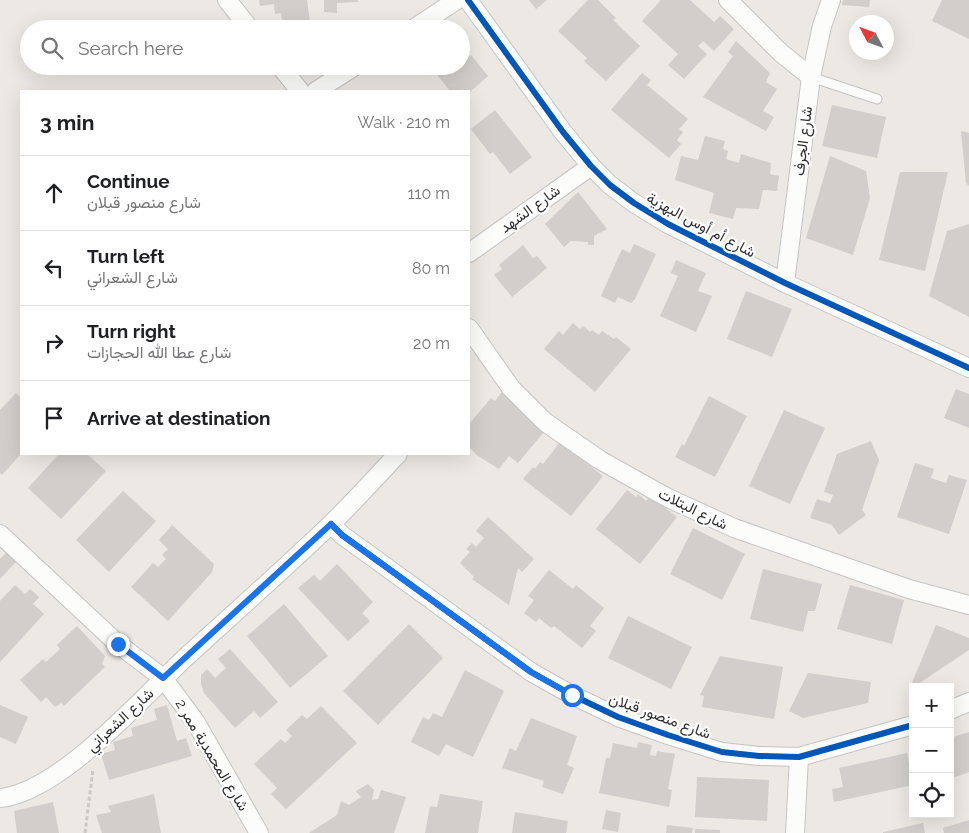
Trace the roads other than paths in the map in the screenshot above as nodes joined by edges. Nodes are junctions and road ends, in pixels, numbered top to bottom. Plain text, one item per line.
1 (227, 0) edge
2 (457, 0) edge
3 (468, 0) edge
4 (728, 0) edge
5 (831, 0) edge
6 (243, 20) edge
7 (427, 20) edge
8 (287, 75) edge
9 (341, 75) edge
10 (810, 77) junction
11 (299, 90) edge
12 (318, 90) edge
13 (877, 98) dead end
14 (591, 166) junction
15 (470, 252) edge
16 (785, 283) junction
17 (470, 329) edge
18 (969, 368) edge
19 (397, 455) edge
20 (331, 524) junction
21 (0, 534) edge
22 (969, 605) edge
23 (163, 678) junction
24 (969, 702) edge
25 (954, 708) edge
26 (909, 726) edge
27 (799, 758) junction
28 (0, 798) edge
29 (259, 833) edge
30 (795, 833) edge

1 - 6 street
2 - 7 street
3 - 14 street, شارع أم أوس البهزية
4 - 10 street
5 - 10 street, شارع الجرف
8 - 11 street
9 - 12 street
10 - 13 lane
10 - 16 street, شارع الجرف
14 - 15 street, شارع الشهد
14 - 16 street, شارع أم أوس البهزية
16 - 18 street, شارع أم أوس البهزية
17 - 22 street, شارع البتلات
19 - 20 street, شارع الشعراني
20 - 23 street, شارع الشعراني
20 - 27 street, شارع منصور قبلان
21 - 23 street, شارع المحمدية ممر 2
23 - 28 street, شارع الشعراني
23 - 29 street, شارع المحمدية ممر 2
24 - 25 street
26 - 27 street, شارع منصور قبلان
27 - 30 street

